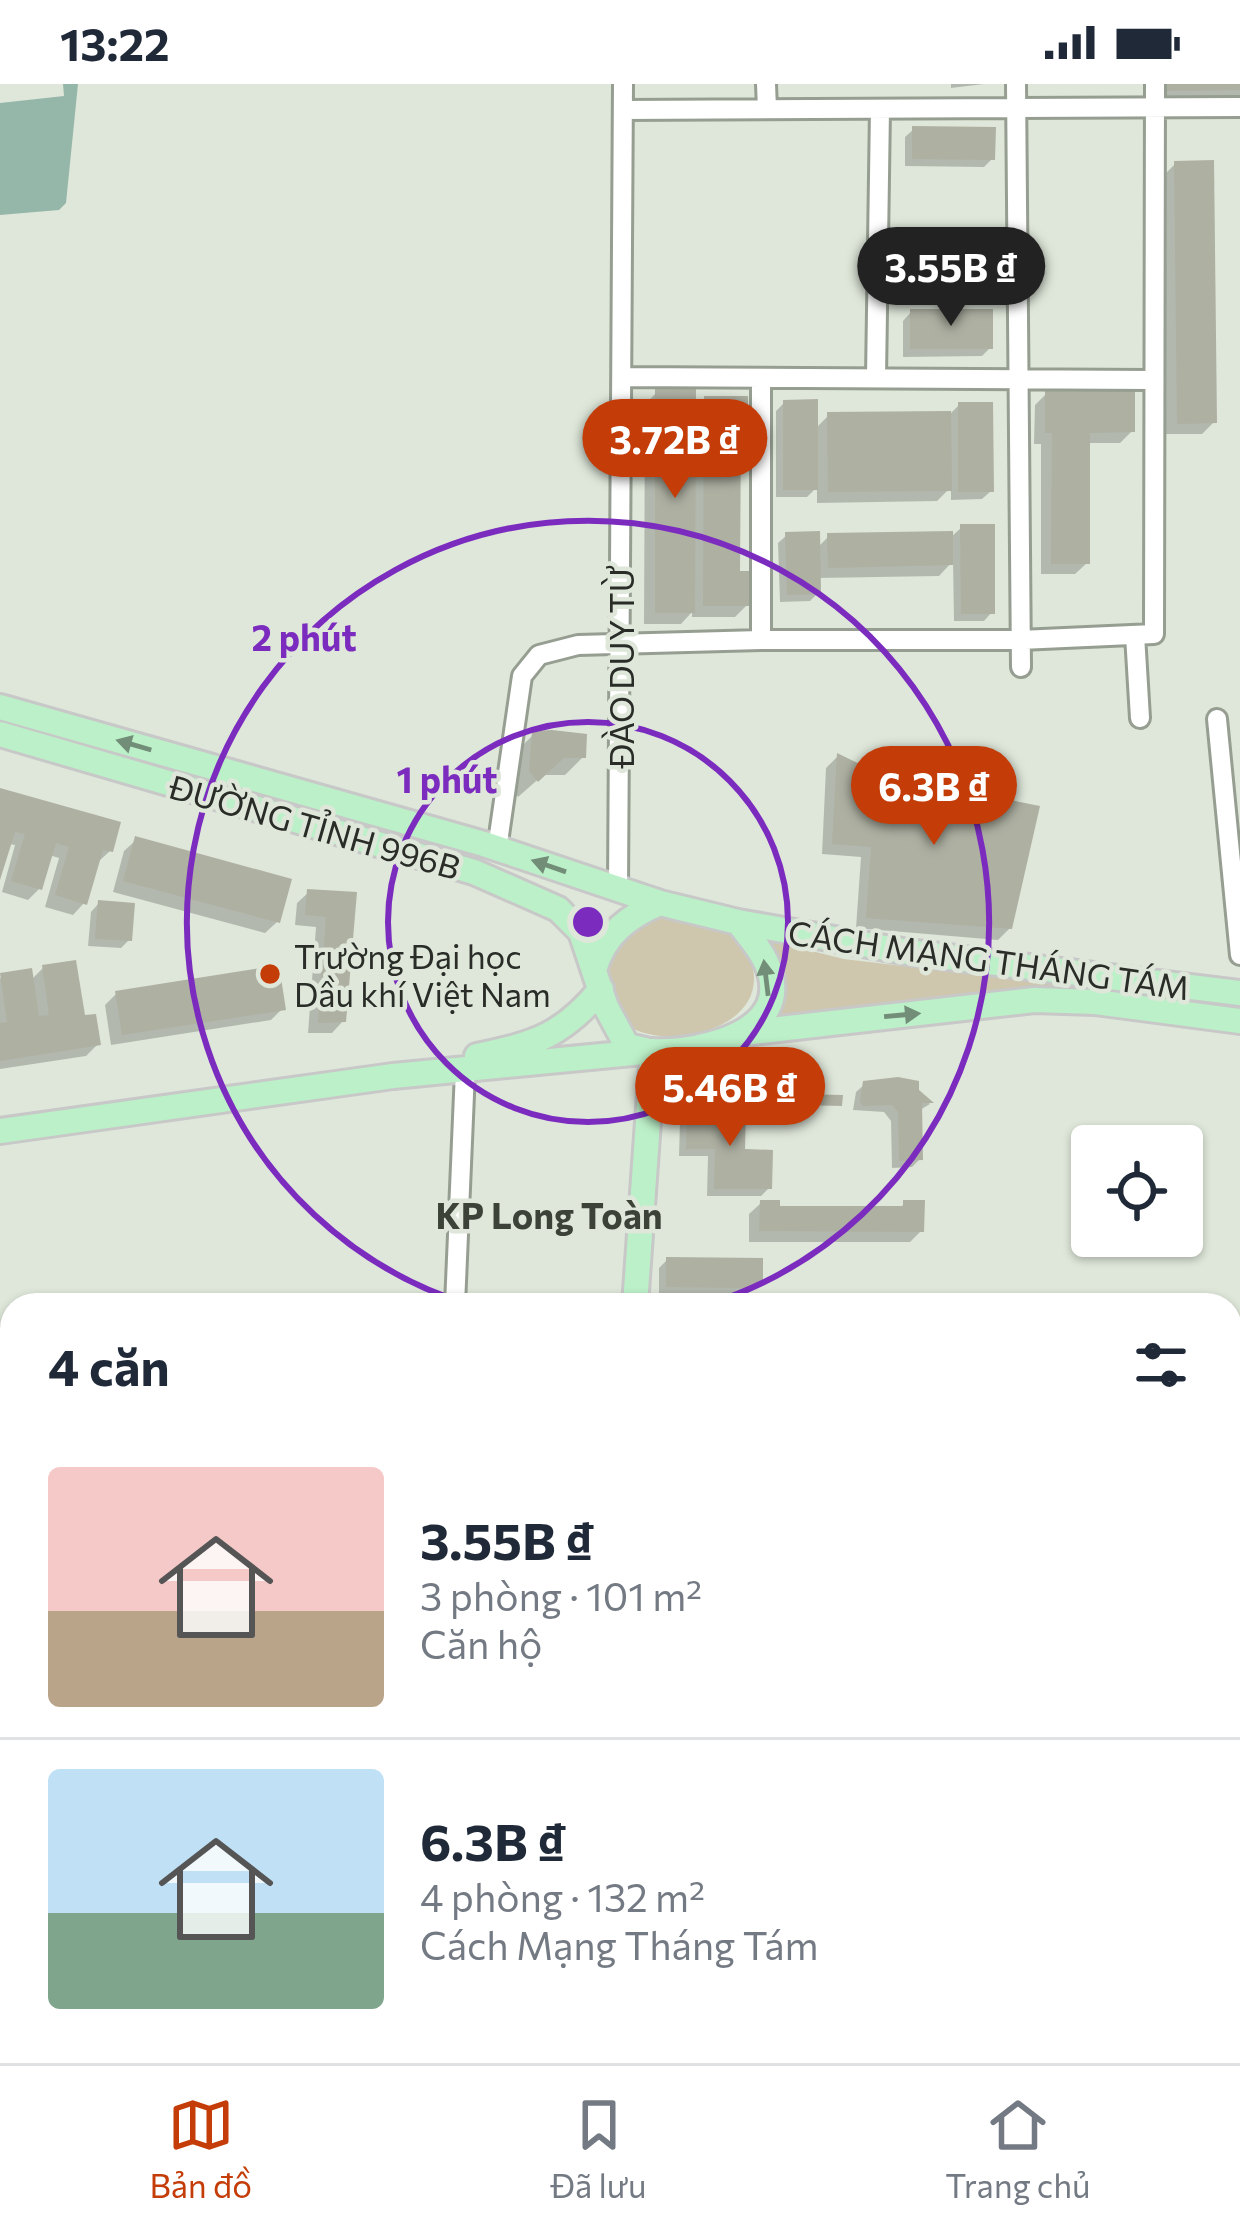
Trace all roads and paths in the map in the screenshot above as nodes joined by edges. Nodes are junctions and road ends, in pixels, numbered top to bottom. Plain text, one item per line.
1 (622, 84) edge
2 (766, 84) edge
3 (1016, 84) edge
4 (1155, 84) edge
5 (1240, 107) edge
6 (1016, 109) junction
7 (1155, 109) junction
8 (622, 110) junction
9 (767, 110) junction
10 (880, 110) junction
11 (622, 377) junction
12 (761, 378) junction
13 (877, 378) junction
14 (1017, 379) junction
15 (1151, 380) junction
16 (1135, 635) junction
17 (760, 640) junction
18 (1020, 640) junction
19 (621, 646) junction
20 (1021, 668) dead end
21 (0, 706) edge
22 (1139, 718) dead end
23 (1217, 719) dead end
24 (0, 734) edge
25 (491, 846) junction
26 (474, 872) junction
27 (618, 889) junction
28 (659, 903) junction
29 (738, 922) junction
30 (1238, 923) edge
31 (1240, 955) edge
32 (598, 978) junction
33 (1240, 993) edge
34 (1240, 1021) edge
35 (744, 1033) junction
36 (653, 1052) junction
37 (465, 1071) junction
38 (393, 1076) junction
39 (0, 1132) edge
40 (455, 1293) edge
41 (636, 1293) edge

1 - 8 street, ĐÀO DUY TỪ
2 - 9 street
3 - 6 street
4 - 7 street
5 - 7 street
6 - 7 street
6 - 10 street
6 - 14 street
7 - 15 street
8 - 9 street
8 - 11 street, ĐÀO DUY TỪ
9 - 10 street
10 - 13 street
11 - 12 street
11 - 19 street, ĐÀO DUY TỪ
12 - 13 street
12 - 17 street
13 - 14 street
14 - 15 street
14 - 18 street
15 - 16 street
16 - 18 street
16 - 22 street
17 - 18 street
17 - 19 street
18 - 20 street
19 - 25 street
19 - 27 street, ĐÀO DUY TỪ
25 -> 21 main road, ĐƯỜNG TỈNH 996B
23 - 30 street
24 - 26 main road, ĐƯỜNG TỈNH 996B
25 - 26 main road
27 -> 25 main road, ĐƯỜNG TỈNH 996B
26 - 32 main road, ĐƯỜNG TỈNH 996B
27 - 28 main road, ĐƯỜNG TỈNH 996B
28 - 29 main road
28 - 32 main road
29 - 33 main road, CÁCH MẠNG THÁNG TÁM
35 -> 29 main road
30 - 31 street
32 - 36 main road
32 - 38 main road
35 -> 34 main road, CÁCH MẠNG THÁNG TÁM
35 - 36 main road
36 - 37 main road
36 - 41 main road
37 - 38 main road
37 - 40 street
38 - 39 main road

